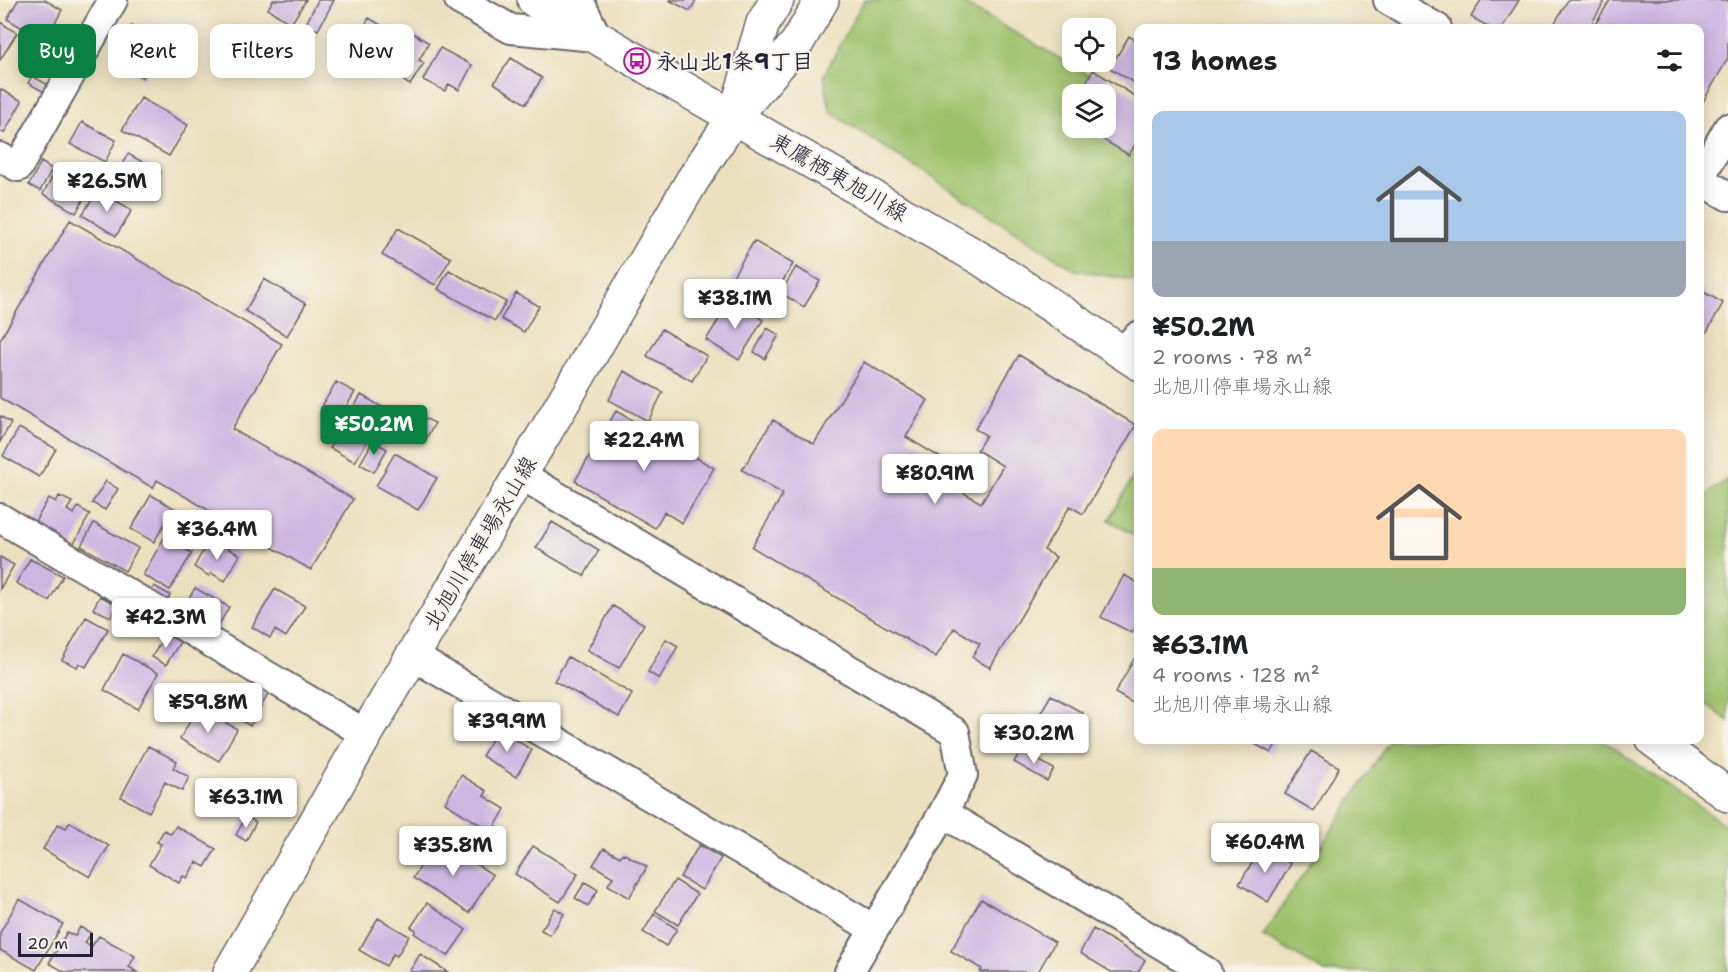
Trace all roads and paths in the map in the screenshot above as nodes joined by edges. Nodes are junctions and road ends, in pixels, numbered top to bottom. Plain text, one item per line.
1 (113, 0) edge
2 (459, 0) edge
3 (534, 0) edge
4 (579, 0) edge
5 (777, 0) edge
6 (822, 0) edge
7 (1388, 0) edge
8 (1430, 24) edge
9 (597, 37) junction
10 (734, 117) junction
11 (1728, 128) edge
12 (0, 158) edge
13 (1704, 172) edge
14 (1704, 181) edge
15 (1728, 196) edge
16 (1133, 350) edge
17 (521, 475) junction
18 (0, 518) edge
19 (413, 657) junction
20 (366, 734) junction
21 (1658, 744) edge
22 (1728, 795) edge
23 (943, 813) junction
24 (874, 929) junction
25 (1170, 963) edge
26 (230, 972) edge
27 (849, 972) edge
28 (1207, 972) edge

1 - 12 street
2 - 9 street
3 - 9 main road, 東鷹栖東旭川線
4 - 9 street
5 - 10 main road, 北旭川停車場永山線
6 - 10 main road, 北旭川停車場永山線
7 - 8 street
9 - 10 main road, 東鷹栖東旭川線
10 - 16 main road, 東鷹栖東旭川線
10 - 17 main road, 北旭川停車場永山線
11 - 13 street
14 - 15 street
17 - 19 main road, 北旭川停車場永山線
17 - 23 street
18 - 20 street
19 - 20 main road, 北旭川停車場永山線
19 - 24 street
20 - 26 main road, 北旭川停車場永山線
21 - 22 main road
23 - 24 street
23 - 25 street
24 - 27 street
25 - 28 street

